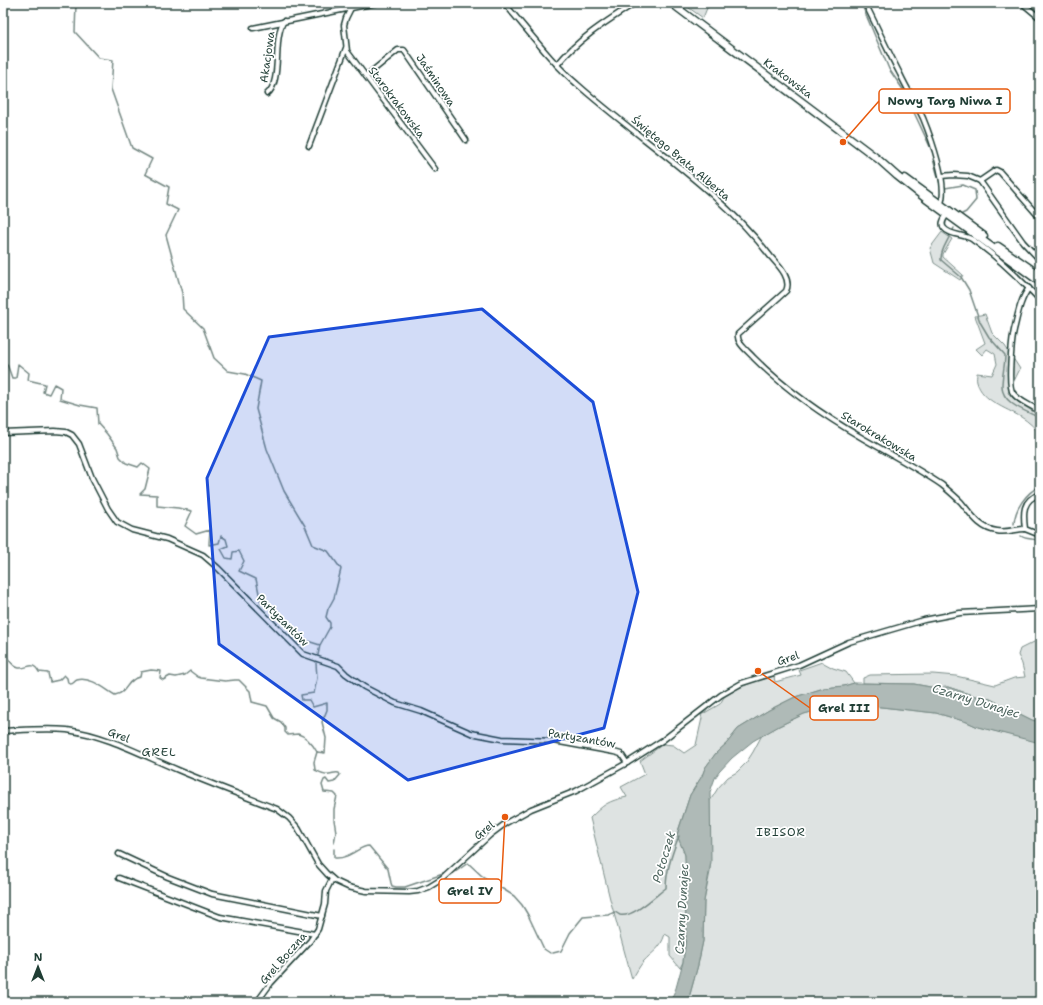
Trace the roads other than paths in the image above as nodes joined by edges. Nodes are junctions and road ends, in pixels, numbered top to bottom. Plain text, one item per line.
1 (376, 3) edge
2 (504, 3) edge
3 (635, 3) edge
4 (671, 3) edge
5 (865, 3) edge
6 (1022, 3) edge
7 (351, 8) junction
8 (1040, 18) edge
9 (284, 21) junction
10 (253, 28) dead end
11 (347, 46) junction
12 (557, 65) junction
13 (366, 76) junction
14 (267, 94) dead end
15 (466, 140) dead end
16 (309, 146) dead end
17 (435, 169) dead end
18 (941, 176) junction
19 (980, 181) junction
20 (940, 206) junction
21 (948, 213) junction
22 (1040, 218) edge
23 (1040, 260) edge
24 (1040, 275) edge
25 (1040, 282) edge
26 (1029, 288) junction
27 (1040, 300) edge
28 (739, 332) joint
29 (1040, 412) edge
30 (3, 433) edge
31 (1040, 494) edge
32 (1025, 529) junction
33 (1040, 535) edge
34 (1040, 609) edge
35 (3, 732) edge
36 (628, 763) junction
37 (119, 854) dead end
38 (119, 878) dead end
39 (332, 879) junction
40 (322, 916) junction
41 (315, 934) junction
42 (257, 1002) edge

1 - 7 street
2 - 12 street, Świętego Brata Alberta
3 - 12 street
4 - 20 main road, Krakowska
5 - 18 street
6 - 8 street
7 - 9 street
7 - 11 street, Starokrakowska
9 - 10 street
9 - 14 street, Akacjowa
11 - 13 street, Starokrakowska
11 - 16 street, Starokrakowska
12 - 28 street, Świętego Brata Alberta
13 - 15 street, Jaśminowa
13 - 17 street, Starokrakowska
18 - 19 street
18 - 20 street
19 - 22 street
19 - 23 street
20 - 21 main road, Krakowska
21 - 24 main road, Krakowska
21 - 25 main road, Krakowska
21 - 26 street
26 - 27 street
26 - 29 street
28 - 32 street, Starokrakowska
30 - 36 street, Partyzantów
31 - 32 street
32 - 33 street, Starokrakowska
34 - 36 street, Grel
35 - 39 street, Grel
36 - 39 street, Grel
37 - 40 street
38 - 41 street
39 - 40 street, Grel Boczna
40 - 41 street, Grel Boczna
41 - 42 street, Grel Boczna

